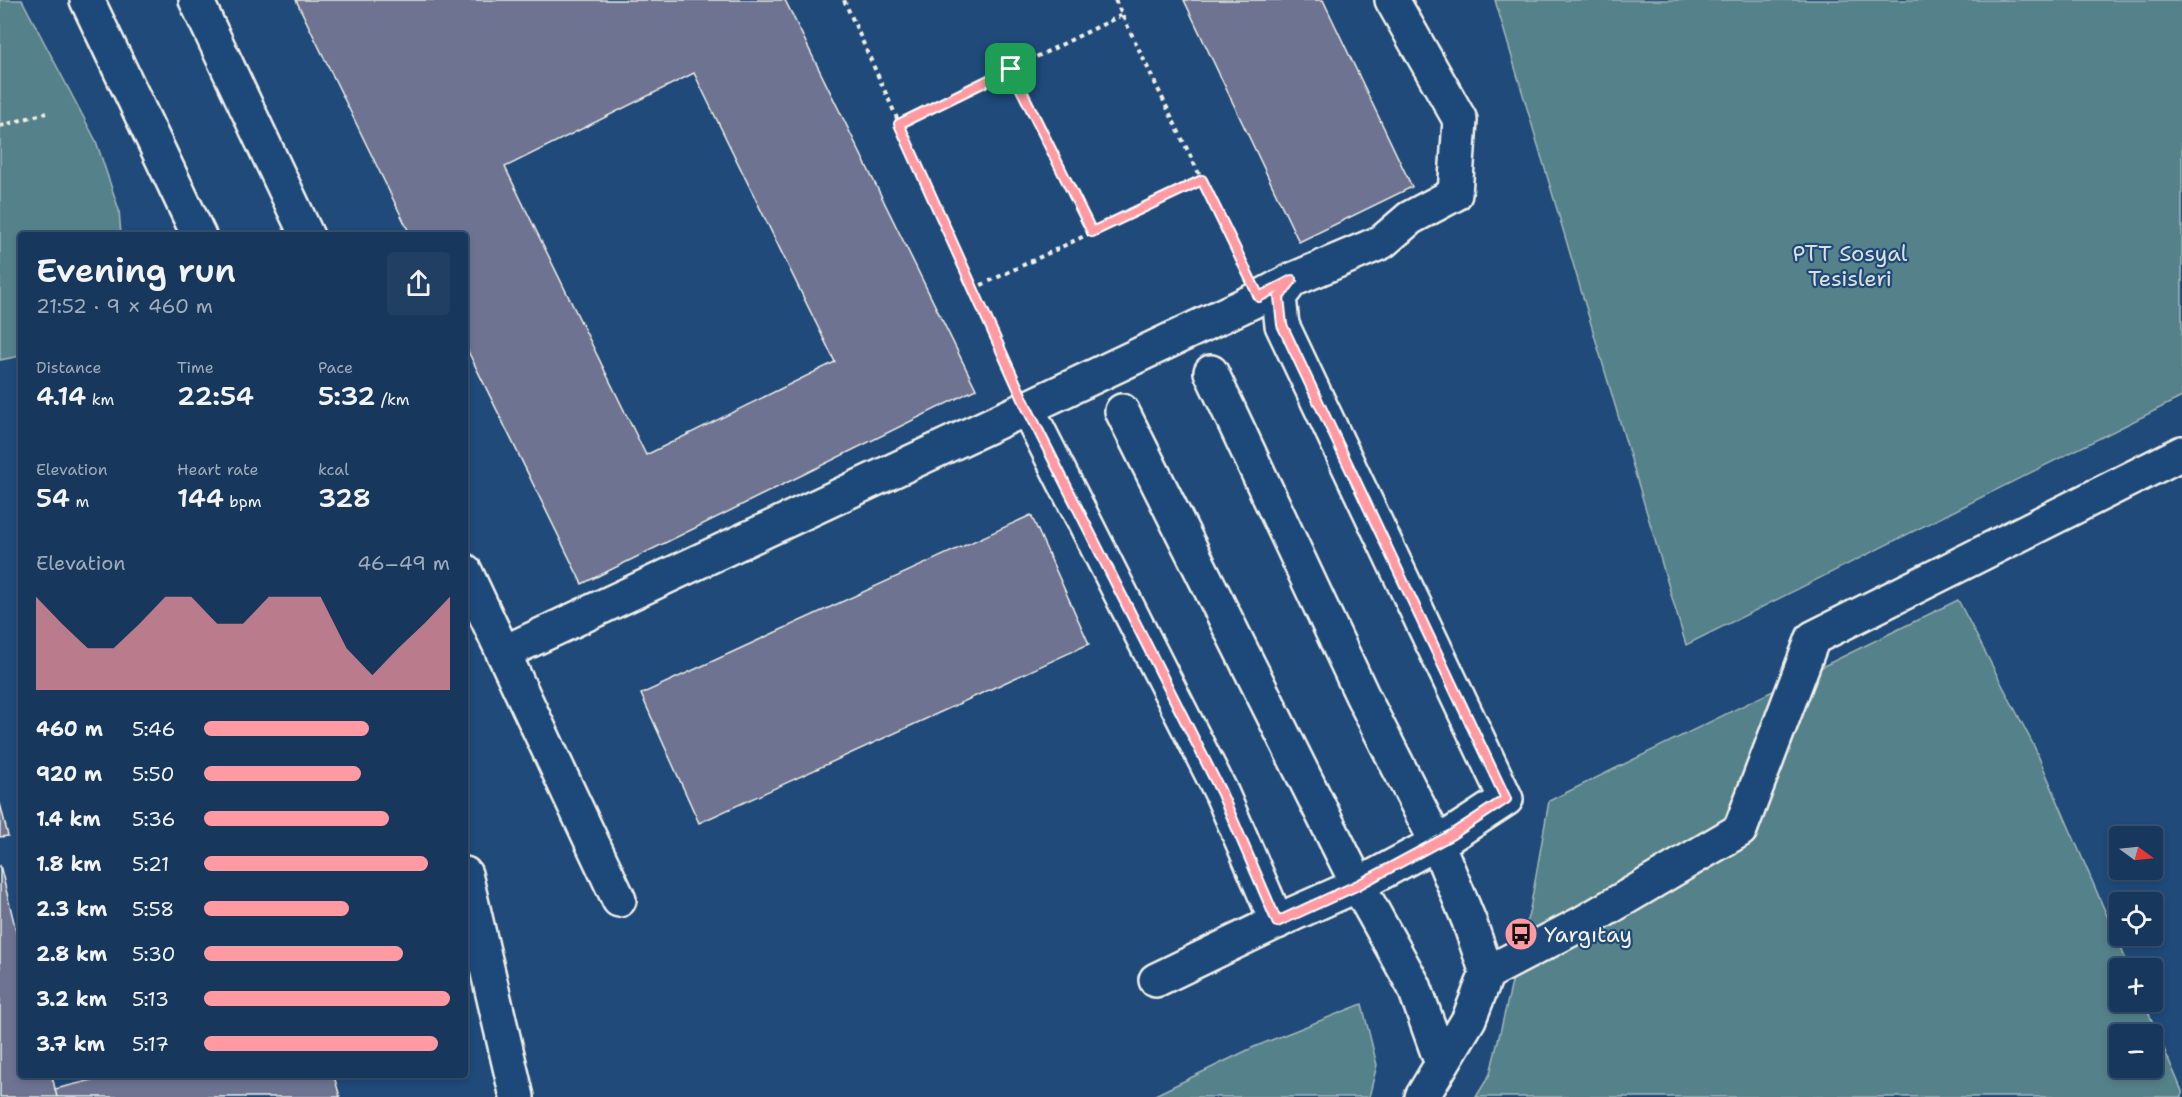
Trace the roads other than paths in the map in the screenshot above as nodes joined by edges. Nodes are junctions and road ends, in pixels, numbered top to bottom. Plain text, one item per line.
1 (87, 0) edge
2 (196, 0) edge
3 (1392, 0) edge
4 (197, 232) edge
5 (305, 232) edge
6 (1292, 280) junction
7 (1211, 372) dead end
8 (1027, 408) junction
9 (1122, 411) dead end
10 (2182, 453) edge
11 (468, 577) edge
12 (503, 653) junction
13 (1437, 843) junction
14 (1358, 885) junction
15 (468, 887) edge
16 (619, 900) dead end
17 (1277, 922) junction
18 (1487, 973) junction
19 (1156, 980) dead end
20 (1442, 1064) junction
21 (517, 1097) edge
22 (1422, 1097) edge

1 - 4 street
2 - 5 street
3 - 6 street
6 - 8 street
6 - 13 street
7 - 13 street
8 - 12 street
8 - 17 street
9 - 14 street
10 - 18 street
11 - 12 street
12 - 16 street
13 - 14 street
13 - 18 street
14 - 17 street
14 - 20 street
15 - 21 street
17 - 19 street
18 - 20 street
20 - 22 street

